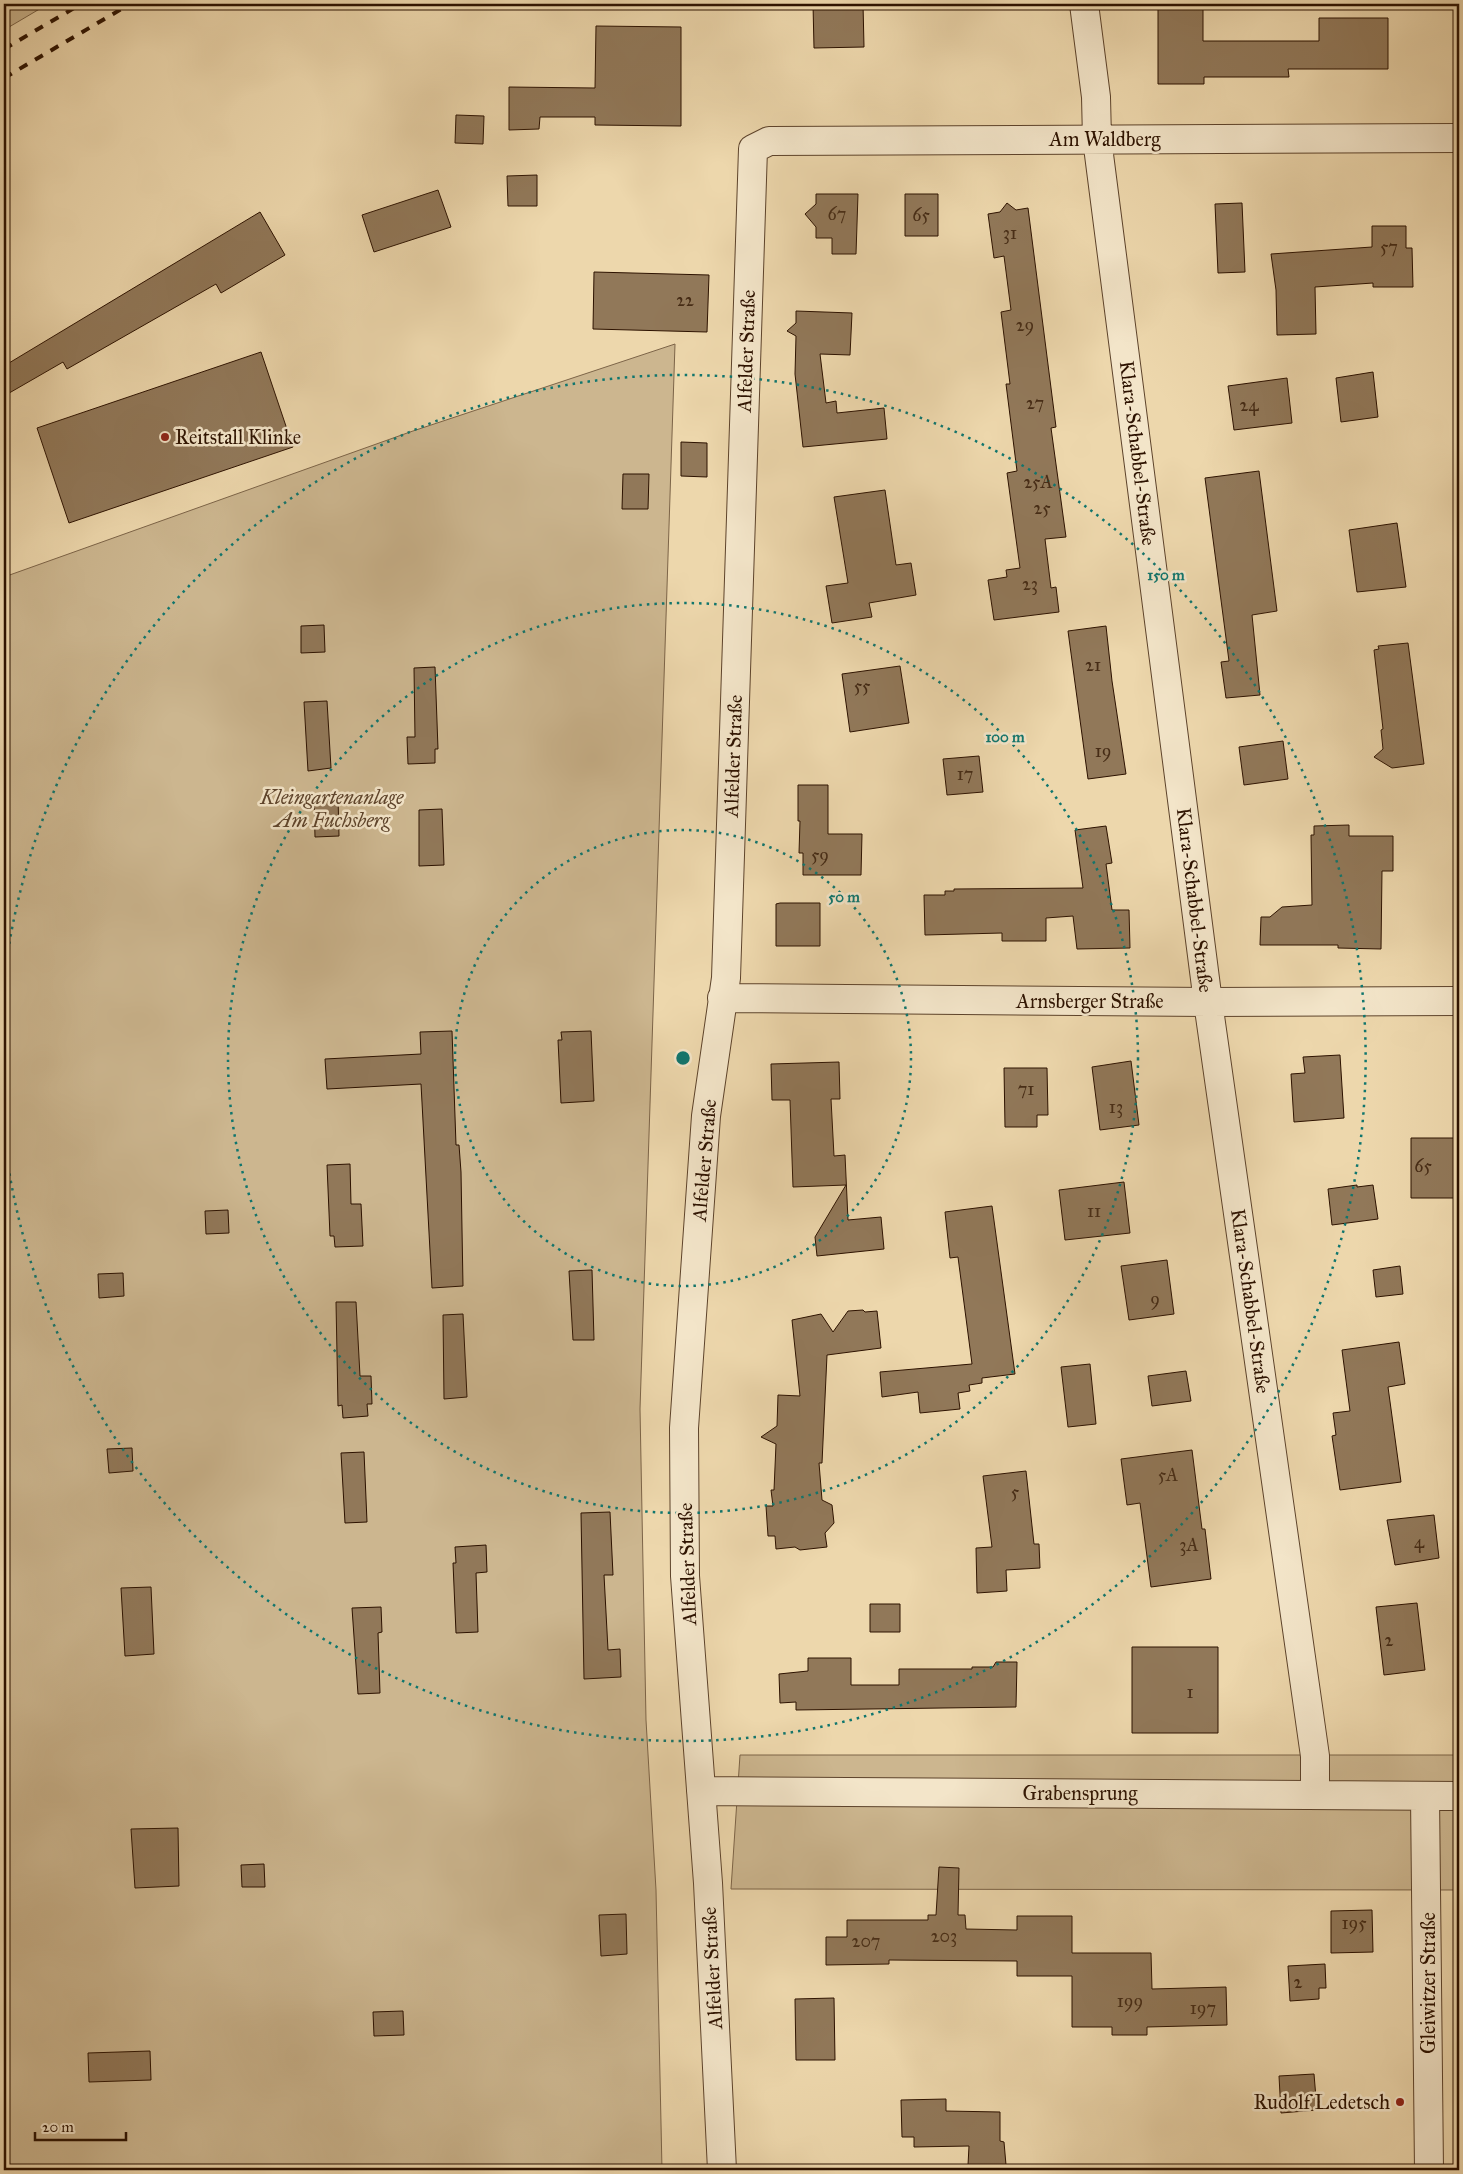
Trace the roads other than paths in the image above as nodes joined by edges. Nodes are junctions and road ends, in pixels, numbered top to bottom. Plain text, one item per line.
1 (1084, 4) edge
2 (1459, 138) edge
3 (1097, 139) junction
4 (753, 149) joint
5 (722, 998) junction
6 (1459, 1001) edge
7 (1208, 1002) junction
8 (701, 1791) junction
9 (1315, 1794) junction
10 (1425, 1796) junction
11 (1459, 1796) edge
12 (722, 2170) edge
13 (1429, 2170) edge

1 - 3 street, Klara-Schabbel-Straße
2 - 3 street, Am Waldberg
3 - 4 street, Am Waldberg
3 - 7 street, Klara-Schabbel-Straße
4 - 5 street, Alfelder Straße
5 - 7 street, Arnsberger Straße
5 - 8 street, Alfelder Straße
6 - 7 street, Arnsberger Straße
7 - 9 street, Klara-Schabbel-Straße
8 - 9 street, Grabensprung
8 - 12 street, Alfelder Straße
9 - 10 street, Grabensprung
10 - 11 street, Grabensprung
10 - 13 street, Gleiwitzer Straße

